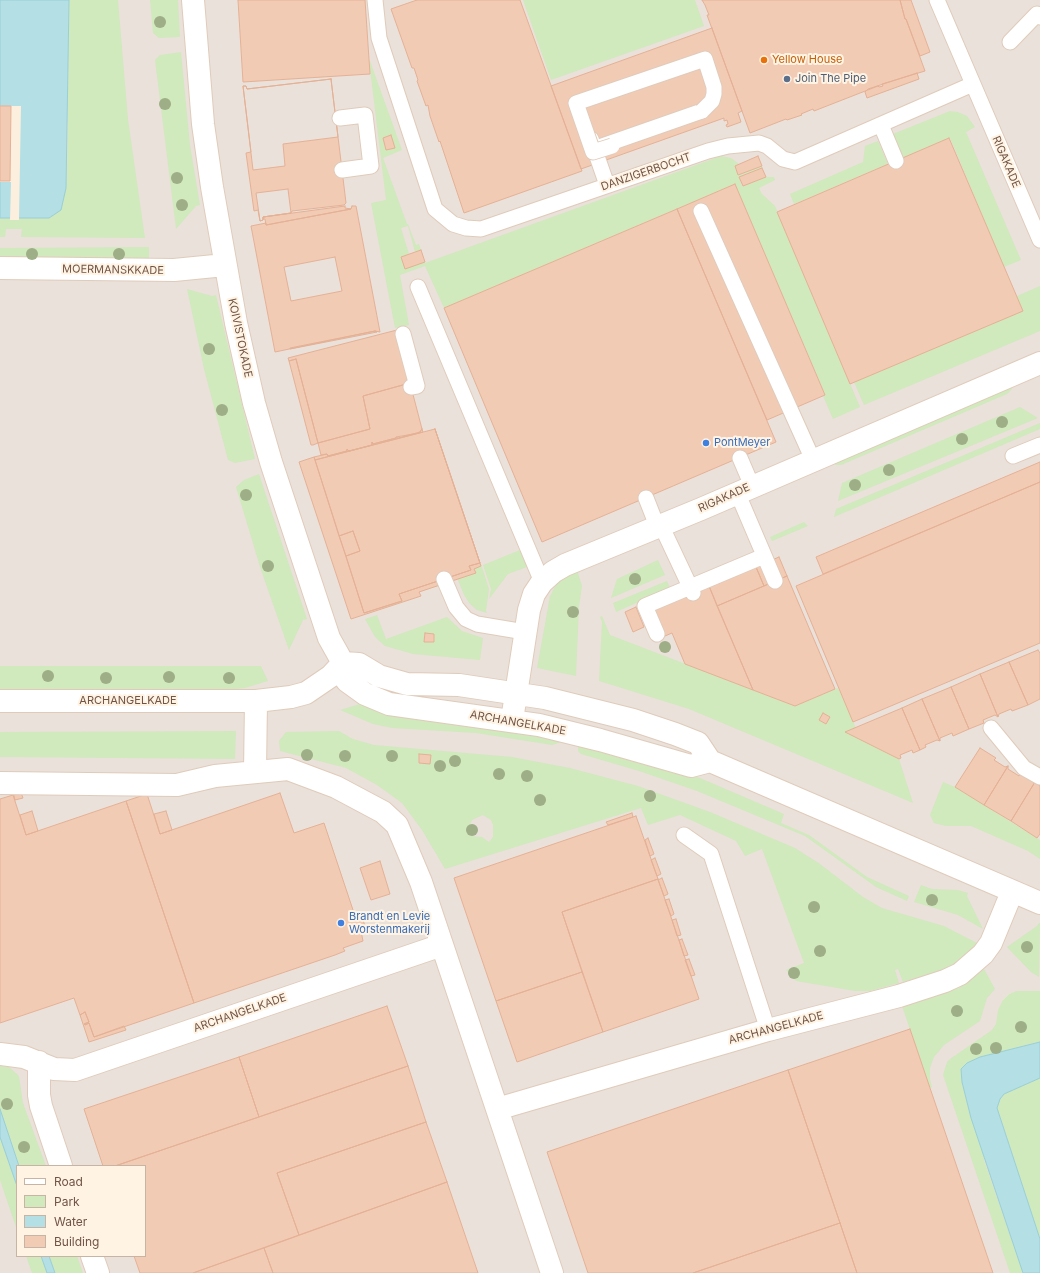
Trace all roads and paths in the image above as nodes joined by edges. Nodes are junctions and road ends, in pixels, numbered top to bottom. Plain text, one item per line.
1 (193, 0) edge
2 (375, 0) edge
3 (936, 0) edge
4 (1039, 14) edge
5 (1010, 42) dead end
6 (700, 62) dead end
7 (973, 84) junction
8 (340, 118) dead end
9 (881, 125) junction
10 (612, 146) dead end
11 (594, 149) junction
12 (896, 161) dead end
13 (342, 170) dead end
14 (607, 185) junction
15 (701, 211) dead end
16 (1040, 240) edge
17 (225, 265) junction
18 (0, 268) edge
19 (418, 287) dead end
20 (403, 334) dead end
21 (1040, 363) edge
22 (411, 387) dead end
23 (1040, 445) edge
24 (1013, 456) dead end
25 (740, 458) dead end
26 (813, 460) junction
27 (744, 489) junction
28 (646, 498) dead end
29 (659, 525) junction
30 (764, 556) junction
31 (444, 579) dead end
32 (775, 581) dead end
33 (542, 582) junction
34 (691, 590) junction
35 (525, 632) junction
36 (657, 634) dead end
37 (343, 663) junction
38 (517, 693) junction
39 (0, 701) edge
40 (256, 701) junction
41 (512, 720) junction
42 (991, 728) dead end
43 (710, 761) junction
44 (255, 772) junction
45 (1040, 777) edge
46 (0, 783) edge
47 (684, 835) dead end
48 (1012, 892) junction
49 (1040, 903) edge
50 (442, 945) junction
51 (768, 1030) junction
52 (0, 1054) edge
53 (39, 1062) junction
54 (497, 1109) junction
55 (61, 1165) edge
56 (92, 1257) edge
57 (98, 1273) edge
58 (552, 1273) edge

1 - 17 street, KOIVISTOKADE
2 - 14 lane, DANZIGERBOCHT
3 - 7 lane
4 - 5 lane
6 - 11 lane
7 - 9 lane, DANZIGERBOCHT
7 - 16 lane, RIGAKADE
8 - 13 lane
9 - 12 lane
9 - 14 lane, DANZIGERBOCHT
10 - 11 lane, bridge
11 - 14 lane
15 - 26 lane
17 - 18 street, MOERMANSKKADE
17 - 37 street, KOIVISTOKADE
19 - 33 lane
20 - 22 lane
21 - 26 street, RIGAKADE
23 - 24 lane
25 - 27 lane
26 - 27 street, RIGAKADE
27 - 29 street, RIGAKADE
27 - 30 lane
28 - 29 lane
29 - 33 street, RIGAKADE
29 - 34 lane
30 - 32 lane
30 - 34 lane
31 - 35 lane
33 - 35 street, RIGAKADE
34 - 36 lane
35 - 38 street, RIGAKADE
37 - 38 street
37 - 40 street, ARCHANGELKADE
37 - 41 street, ARCHANGELKADE
38 - 41 street, RIGAKADE
38 - 43 street
39 - 40 street, ARCHANGELKADE
40 - 44 street
41 - 43 street, ARCHANGELKADE
42 - 45 lane
43 - 48 street
44 - 46 street
44 - 50 street
47 - 51 lane
48 - 49 street
48 - 51 street, ARCHANGELKADE
50 - 53 street, ARCHANGELKADE
50 - 54 street
51 - 54 street, ARCHANGELKADE
52 - 53 street, ARCHANGELKADE
53 - 55 street
54 - 58 street
56 - 57 street

